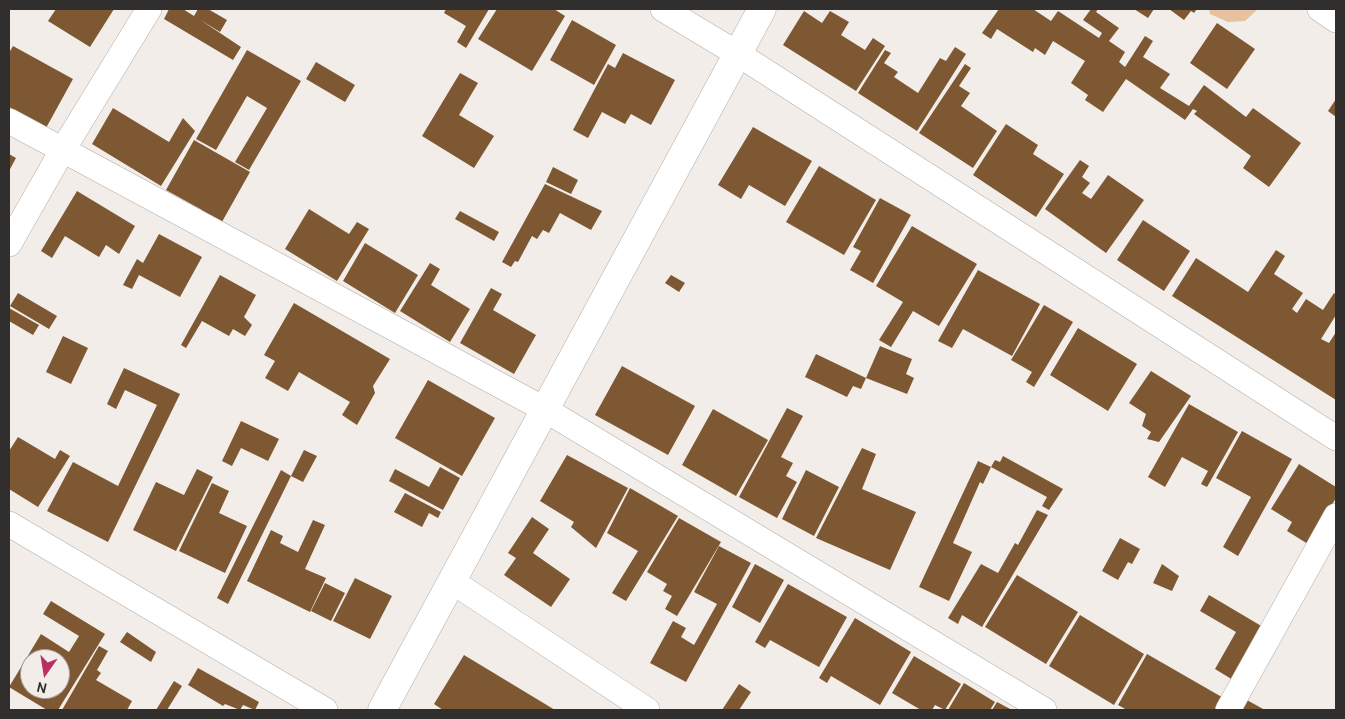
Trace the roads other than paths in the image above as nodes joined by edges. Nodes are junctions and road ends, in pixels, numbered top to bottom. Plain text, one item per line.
1 (149, 9) edge
2 (663, 9) edge
3 (762, 9) edge
4 (1320, 9) edge
5 (1336, 20) edge
6 (738, 54) junction
7 (9, 121) edge
8 (62, 151) junction
9 (9, 244) edge
10 (544, 409) junction
11 (1336, 438) edge
12 (1336, 516) edge
13 (9, 524) edge
14 (453, 582) junction
15 (324, 710) edge
16 (382, 710) edge
17 (648, 710) edge
18 (1044, 710) edge
19 (1228, 710) edge

1 - 8 street
2 - 6 street
3 - 6 street
4 - 5 street
6 - 10 street
6 - 11 street
7 - 8 street
8 - 9 street
8 - 10 street
10 - 14 street
10 - 18 street
12 - 19 street
13 - 15 street
14 - 16 street
14 - 17 street

